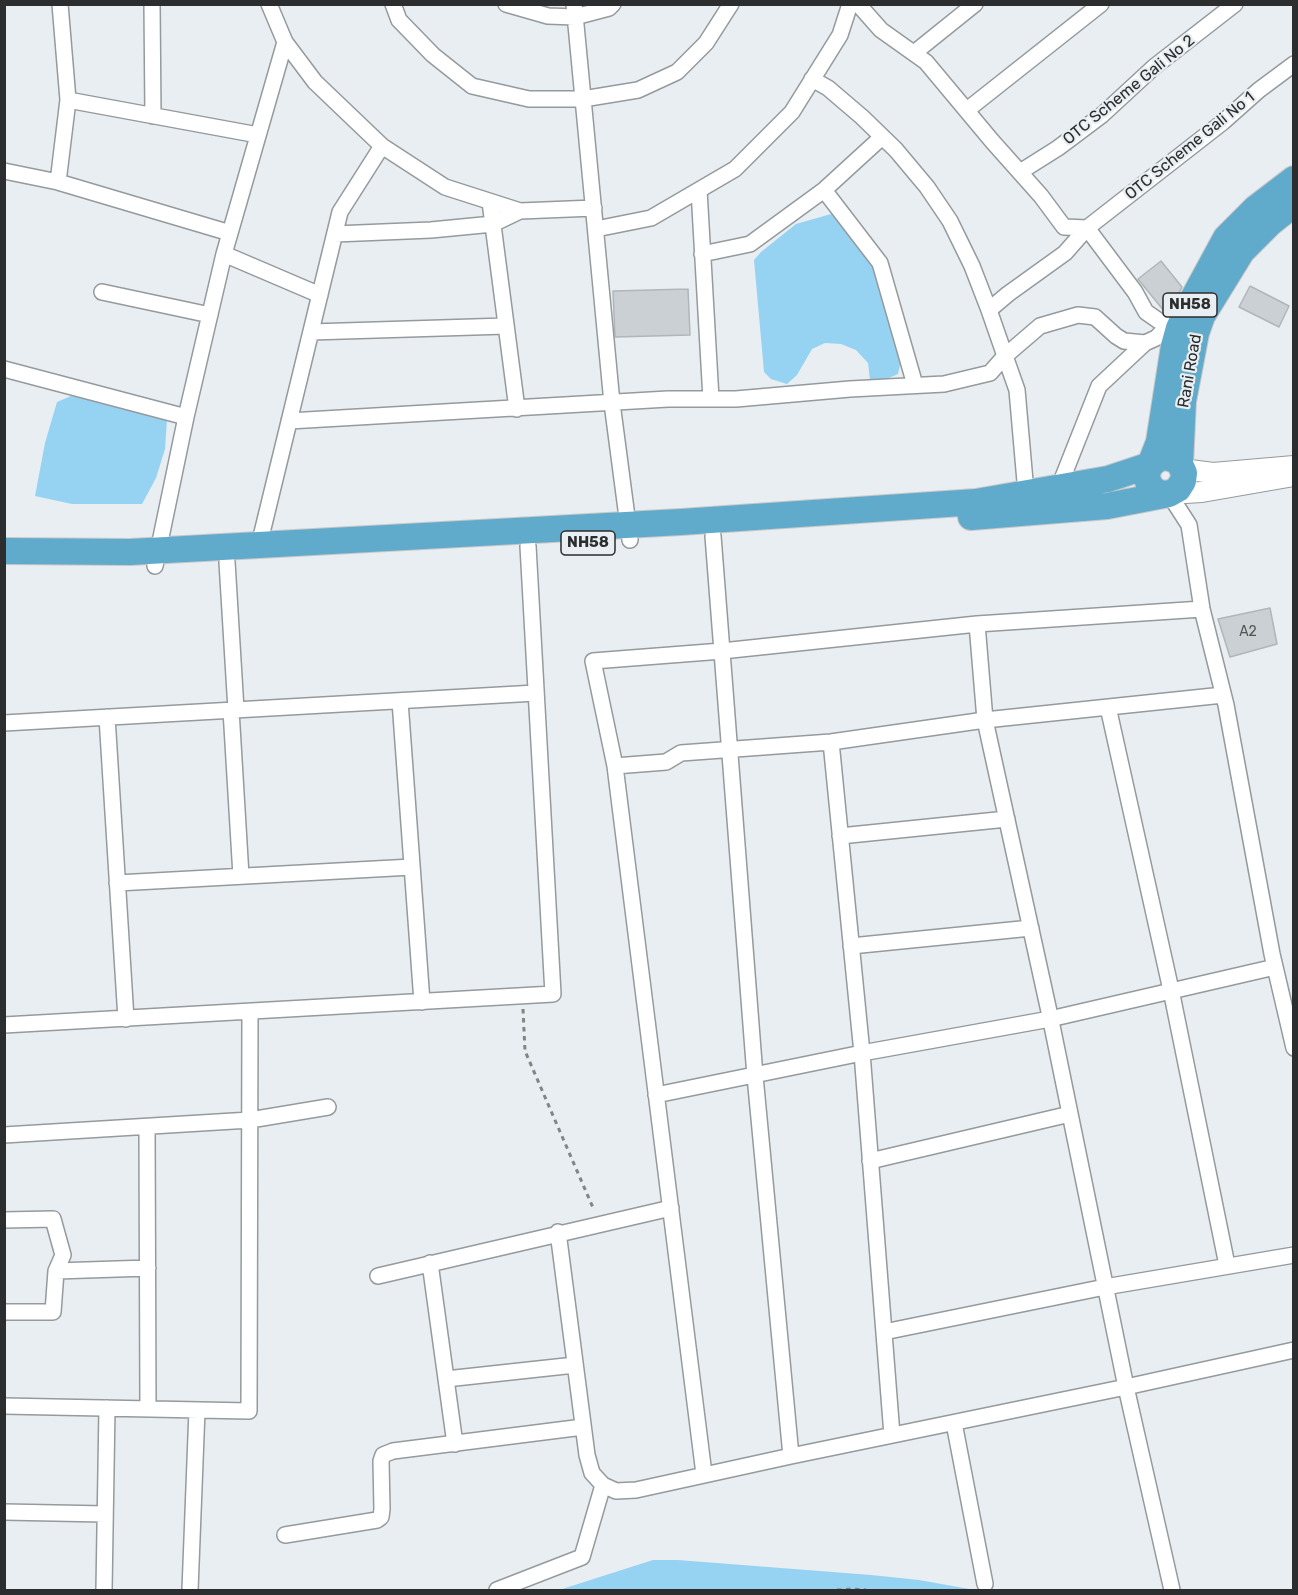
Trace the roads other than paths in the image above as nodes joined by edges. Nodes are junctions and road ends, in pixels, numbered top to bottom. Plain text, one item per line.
1 (60, 4) edge
2 (152, 4) edge
3 (269, 4) edge
4 (393, 4) edge
5 (506, 4) edge
6 (613, 4) edge
7 (731, 4) edge
8 (850, 4) edge
9 (858, 4) edge
10 (975, 4) edge
11 (1101, 4) edge
12 (1235, 4) edge
13 (1216, 10) edge
14 (575, 11) edge
15 (285, 42) junction
16 (914, 53) junction
17 (1293, 64) edge
18 (812, 79) junction
19 (583, 99) junction
20 (68, 100) junction
21 (967, 110) junction
22 (153, 116) junction
23 (258, 135) junction
24 (882, 137) junction
25 (382, 146) junction
26 (4, 171) edge
27 (1020, 172) junction
28 (1293, 179) edge
29 (58, 182) junction
30 (699, 190) junction
31 (824, 190) junction
32 (490, 202) junction
33 (1293, 204) edge
34 (594, 208) junction
35 (520, 211) junction
36 (493, 224) junction
37 (1087, 228) junction
38 (596, 229) junction
39 (230, 233) junction
40 (334, 234) junction
41 (702, 254) junction
42 (224, 255) junction
43 (102, 292) dead end
44 (320, 295) junction
45 (989, 310) junction
46 (210, 315) junction
47 (506, 326) junction
48 (1188, 331) junction
49 (311, 332) junction
50 (1145, 343) junction
51 (1005, 356) junction
52 (4, 369) edge
53 (915, 385) junction
54 (711, 399) junction
55 (612, 403) junction
56 (517, 409) junction
57 (186, 417) junction
58 (289, 421) junction
59 (1180, 464) junction
60 (1150, 465) junction
61 (1293, 466) edge
62 (1293, 476) edge
63 (1059, 487) junction
64 (1026, 493) junction
65 (1169, 494) junction
66 (629, 532) junction
67 (713, 536) junction
68 (259, 545) junction
69 (528, 546) junction
70 (4, 551) edge
71 (156, 558) junction
72 (227, 562) junction
73 (4, 566) edge
74 (1202, 609) junction
75 (977, 624) junction
76 (722, 651) junction
77 (537, 693) junction
78 (1223, 695) junction
79 (400, 701) junction
80 (1108, 707) junction
81 (234, 710) junction
82 (107, 717) junction
83 (985, 720) junction
84 (4, 723) edge
85 (831, 742) junction
86 (729, 749) junction
87 (615, 766) junction
88 (1007, 819) junction
89 (840, 836) junction
90 (412, 867) junction
91 (241, 876) junction
92 (117, 883) junction
93 (1030, 928) junction
94 (851, 946) junction
95 (1275, 967) junction
96 (1171, 990) junction
97 (422, 1002) junction
98 (250, 1012) junction
99 (126, 1019) junction
100 (1050, 1019) junction
101 (4, 1025) edge
102 (1293, 1048) edge
103 (862, 1053) junction
104 (755, 1076) junction
105 (656, 1095) junction
106 (328, 1107) dead end
107 (1070, 1114) junction
108 (250, 1120) junction
109 (147, 1127) junction
110 (4, 1135) edge
111 (870, 1161) junction
112 (670, 1208) junction
113 (4, 1220) edge
114 (558, 1232) junction
115 (1293, 1255) edge
116 (429, 1263) junction
117 (1227, 1265) junction
118 (148, 1268) junction
119 (56, 1271) junction
120 (378, 1275) dead end
121 (1105, 1287) junction
122 (4, 1312) edge
123 (884, 1332) junction
124 (1293, 1350) edge
125 (575, 1365) junction
126 (446, 1379) junction
127 (1126, 1387) junction
128 (4, 1406) edge
129 (107, 1408) junction
130 (148, 1409) junction
131 (197, 1410) junction
132 (954, 1423) junction
133 (583, 1427) junction
134 (892, 1435) junction
135 (455, 1444) junction
136 (791, 1456) junction
137 (704, 1474) junction
138 (603, 1485) junction
139 (4, 1512) edge
140 (105, 1514) junction
141 (285, 1535) dead end
142 (985, 1584) dead end
143 (104, 1590) edge
144 (190, 1590) edge
145 (497, 1590) edge
146 (1172, 1590) edge

1 - 20 street
2 - 22 street
3 - 15 street
4 - 19 street
5 - 14 street
6 - 14 street
7 - 19 street
8 - 18 street
9 - 16 street
10 - 16 street
11 - 21 street
12 - 13 street, OTC Scheme Gali No 2
13 - 27 street, OTC Scheme Gali No 2
14 - 19 street
15 - 23 street
15 - 25 street
16 - 21 street
17 - 37 street, OTC Scheme Gali No 1
18 - 24 street
18 - 30 street
19 - 34 street
20 - 22 street
20 - 29 street
21 - 27 street
22 - 23 street
23 - 39 street
24 - 31 street
24 - 45 street
25 - 32 street
25 - 40 street
26 - 29 street
27 - 37 street
28 - 48 highway, NH58
29 - 39 street
30 - 38 street
30 - 41 street
31 - 41 street
31 - 53 street
32 - 35 street
32 - 36 street
33 - 48 highway, Rani Road / NH58
34 - 35 street
34 - 38 street
35 - 36 street
36 - 40 street
36 - 47 street
37 - 45 street, OTC Scheme Gali No 1
37 - 48 street
38 - 55 street
39 - 42 street
40 - 44 street
41 - 54 street
42 - 44 street
42 - 46 street
43 - 46 street
44 - 49 street
45 - 51 street
46 - 57 street
47 - 49 street
47 - 56 street
48 - 50 street
48 - 59 highway, Rani Road / NH58
48 - 60 highway, NH58
49 - 58 street
50 - 51 street
50 - 63 street
51 - 53 street
51 - 64 street
52 - 57 street
53 - 54 street
54 - 55 street
55 - 56 street
55 - 66 street
56 - 58 street
57 - 71 street
58 - 68 street
59 - 60 highway, NH58
59 - 61 street
59 - 65 highway, NH58
60 - 63 highway, NH58
60 - 65 highway
62 - 65 street
63 - 64 highway, NH58
64 - 66 highway, NH58
65 - 67 highway, NH58
65 - 74 street
66 - 67 highway, NH58
66 - 68 highway, NH58
66 - 69 highway, NH58
67 - 76 street
68 - 71 highway, NH58
69 - 72 highway, NH58
69 - 77 street
70 - 71 highway, NH58
71 - 72 highway, NH58
71 - 73 highway, NH58
72 - 81 street
74 - 75 street
74 - 78 street
75 - 76 street
75 - 83 street
76 - 86 street
76 - 87 street
77 - 79 street
77 - 97 street
78 - 80 street
78 - 95 street
79 - 81 street
79 - 90 street
80 - 83 street
80 - 96 street
81 - 82 street
81 - 91 street
82 - 84 street
82 - 92 street
83 - 85 street
83 - 88 street
85 - 86 street
85 - 89 street
86 - 87 street
86 - 104 street
87 - 105 street
88 - 89 street
88 - 93 street
89 - 94 street
90 - 91 street
90 - 97 street
91 - 92 street
92 - 99 street
93 - 94 street
93 - 100 street
94 - 103 street
95 - 96 street
95 - 102 street
96 - 100 street
96 - 117 street
97 - 98 street
98 - 99 street
98 - 108 street
99 - 101 street
100 - 103 street
100 - 107 street
103 - 104 street
103 - 111 street
104 - 105 street
104 - 136 street
105 - 112 street
106 - 108 street
107 - 111 street
107 - 121 street
108 - 109 street
108 - 131 street
109 - 110 street
109 - 118 street
111 - 123 street
112 - 114 street
112 - 137 street
113 - 119 street
114 - 116 street
114 - 125 street
115 - 117 street
116 - 120 street
116 - 126 street
117 - 121 street
118 - 119 street
118 - 130 street
119 - 122 street
121 - 123 street
121 - 127 street
123 - 134 street
124 - 127 street
125 - 126 street
125 - 133 street
126 - 135 street
127 - 132 street
127 - 146 street
128 - 129 street
129 - 130 street
129 - 140 street
130 - 131 street
131 - 144 street
132 - 134 street
132 - 142 street
133 - 135 street
133 - 138 street
134 - 136 street
135 - 141 street
136 - 137 street
137 - 138 street
138 - 145 street
139 - 140 street
140 - 143 street

